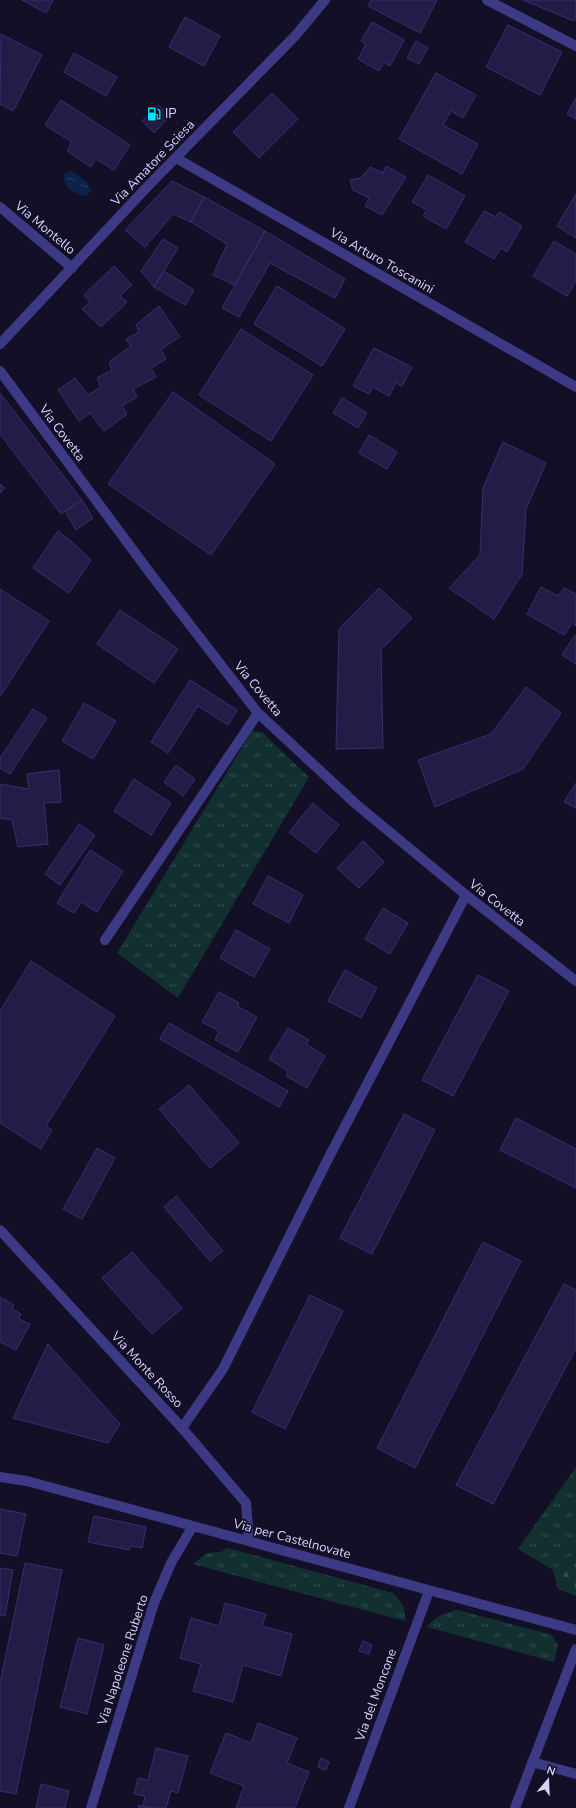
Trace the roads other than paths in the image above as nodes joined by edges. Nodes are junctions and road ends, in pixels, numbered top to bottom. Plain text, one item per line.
1 (325, 0) edge
2 (487, 0) edge
3 (576, 46) edge
4 (176, 158) junction
5 (0, 207) edge
6 (72, 268) junction
7 (0, 344) edge
8 (0, 371) edge
9 (576, 387) edge
10 (258, 713) junction
11 (466, 895) junction
12 (105, 940) dead end
13 (576, 981) edge
14 (0, 1230) edge
15 (182, 1428) junction
16 (0, 1477) edge
17 (193, 1526) junction
18 (249, 1540) junction
19 (428, 1591) junction
20 (576, 1630) edge
21 (576, 1649) edge
22 (532, 1762) junction
23 (576, 1774) edge
24 (91, 1808) edge
25 (348, 1808) edge
26 (515, 1808) edge

1 - 4 street, Via Amatore Sciesa
2 - 3 street
4 - 6 street, Via Amatore Sciesa
4 - 9 street, Via Arturo Toscanini
5 - 6 street, Via Montello
6 - 7 street, Via Amatore Sciesa
8 - 10 street, Via Covetta
10 - 11 street, Via Covetta
10 - 12 street
11 - 13 street, Via Covetta
11 - 15 street
14 - 15 street, Via Monte Rosso
15 - 18 street, Via Monte Rosso
16 - 17 street, Via per Castelnovate
17 - 18 street, Via per Castelnovate
17 - 24 street, Via Napoleone Ruberto
18 - 19 street, Via per Castelnovate
19 - 20 street, Via per Castelnovate
19 - 25 street, Via del Moncone
21 - 22 street
22 - 23 street
22 - 26 street

